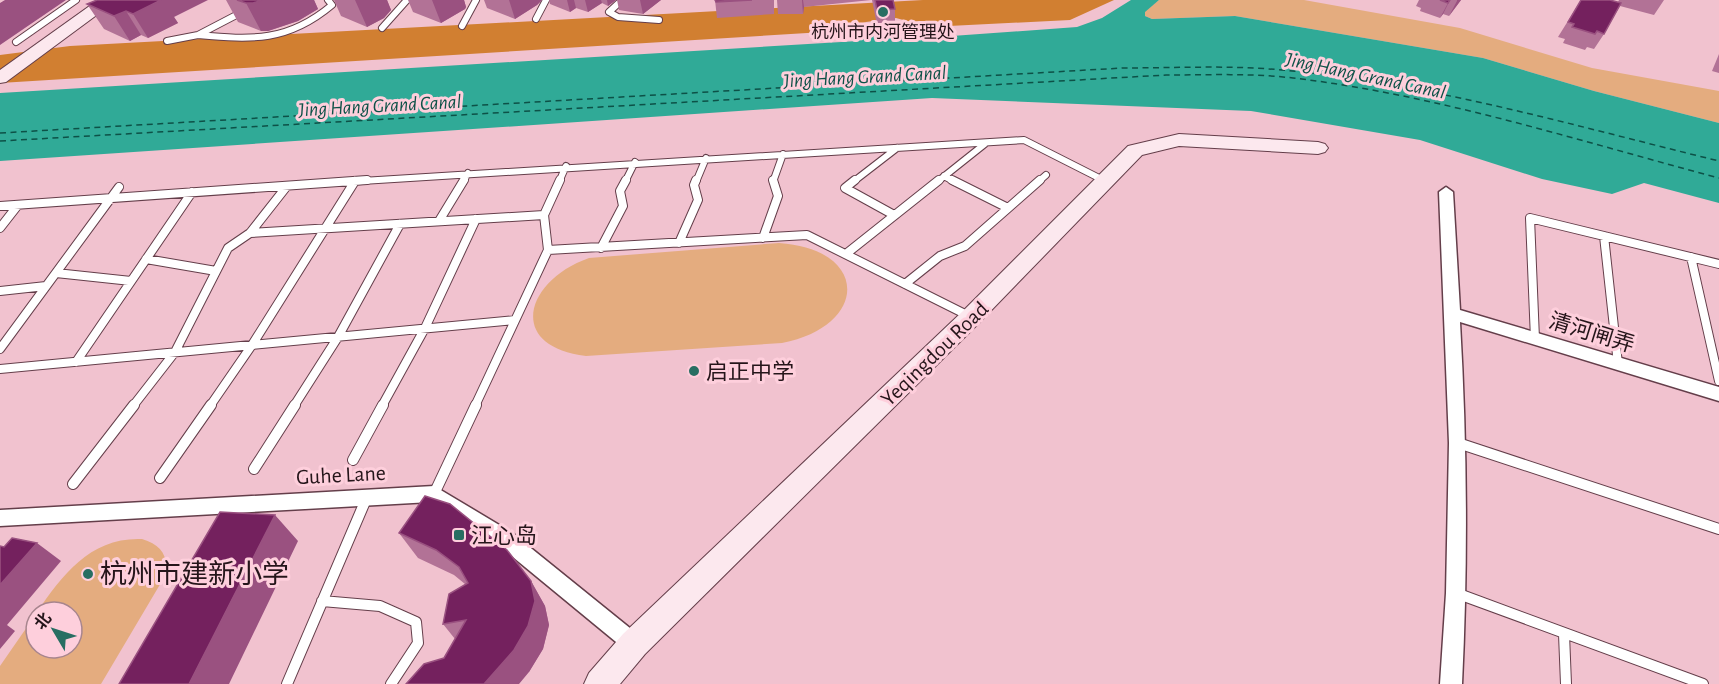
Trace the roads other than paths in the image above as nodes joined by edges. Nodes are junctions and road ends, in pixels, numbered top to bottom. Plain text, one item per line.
1 (76, 0) edge
2 (94, 0) edge
3 (109, 0) edge
4 (328, 0) edge
5 (407, 0) edge
6 (476, 0) edge
7 (546, 0) edge
8 (621, 0) edge
9 (255, 5) edge
10 (536, 19) dead end
11 (659, 20) dead end
12 (462, 26) dead end
13 (382, 28) dead end
14 (198, 35) junction
15 (167, 41) dead end
16 (16, 42) dead end
17 (0, 67) edge
18 (0, 78) edge
19 (986, 143) junction
20 (897, 147) junction
21 (1318, 148) dead end
22 (783, 154) junction
23 (706, 158) junction
24 (635, 162) junction
25 (566, 166) junction
26 (468, 173) junction
27 (1046, 175) dead end
28 (944, 176) junction
29 (355, 181) junction
30 (1106, 181) junction
31 (287, 186) junction
32 (119, 187) dead end
33 (192, 192) junction
34 (1446, 192) dead end
35 (111, 198) junction
36 (18, 205) junction
37 (0, 206) edge
38 (1008, 208) junction
39 (544, 214) junction
40 (894, 215) junction
41 (476, 219) junction
42 (440, 221) junction
43 (400, 224) junction
44 (0, 228) edge
45 (325, 229) junction
46 (250, 233) junction
47 (1604, 236) junction
48 (763, 238) junction
49 (679, 243) junction
50 (601, 248) junction
51 (548, 250) junction
52 (846, 254) junction
53 (1691, 257) junction
54 (146, 259) junction
55 (1719, 264) edge
56 (216, 271) junction
57 (56, 273) junction
58 (131, 281) junction
59 (905, 284) junction
60 (46, 286) junction
61 (0, 291) edge
62 (1451, 313) junction
63 (971, 317) junction
64 (515, 320) junction
65 (425, 328) junction
66 (338, 337) junction
67 (1535, 339) junction
68 (252, 345) junction
69 (0, 349) edge
70 (175, 352) junction
71 (76, 362) junction
72 (1618, 364) junction
73 (0, 369) edge
74 (1719, 381) edge
75 (1719, 394) edge
76 (1458, 443) junction
77 (353, 460) dead end
78 (254, 469) dead end
79 (160, 478) dead end
80 (73, 484) dead end
81 (434, 494) junction
82 (367, 497) junction
83 (0, 518) edge
84 (1719, 529) edge
85 (1456, 593) junction
86 (322, 601) junction
87 (1564, 634) junction
88 (634, 644) junction
89 (1690, 682) edge
90 (287, 684) edge
91 (391, 684) edge
92 (600, 684) edge
93 (1451, 684) edge
94 (1566, 684) edge
95 (1703, 684) edge

1 - 16 lane
2 - 17 street
3 - 18 street
4 - 14 lane
5 - 13 lane
6 - 12 lane
7 - 10 lane
8 - 11 lane
9 - 14 lane
14 - 15 lane
19 - 20 lane
19 - 28 lane
19 - 30 lane
20 - 22 lane
20 - 40 lane
21 - 30 street, Yeqingdou Road
22 - 23 lane
22 - 48 lane
23 - 24 lane
23 - 49 lane
24 - 25 lane
24 - 50 lane
25 - 26 lane
25 - 39 lane
26 - 29 lane
26 - 42 lane
27 - 38 lane
28 - 38 lane
28 - 40 lane
29 - 31 lane
29 - 45 lane
30 - 63 street, Yeqingdou Road
31 - 33 lane
31 - 46 lane
32 - 35 lane
33 - 35 lane
33 - 54 lane
34 - 62 street
35 - 36 lane
35 - 57 lane
36 - 37 lane
36 - 44 lane
38 - 59 lane
39 - 41 lane
39 - 51 lane
40 - 52 lane
41 - 42 lane
41 - 65 lane
42 - 43 lane
43 - 45 lane
43 - 66 lane
45 - 46 lane
45 - 68 lane
46 - 56 lane
47 - 53 lane
47 - 67 lane
47 - 72 lane
48 - 49 lane
48 - 52 lane
49 - 50 lane
50 - 51 lane
51 - 64 lane
52 - 59 lane
53 - 55 lane
53 - 74 lane
54 - 56 lane
54 - 58 lane
56 - 70 lane
57 - 58 lane
57 - 60 lane
58 - 71 lane
59 - 63 lane
60 - 61 lane
60 - 69 lane
62 - 67 street, 清河闸弄
62 - 76 street
63 - 88 street, Yeqingdou Road
64 - 65 lane
64 - 81 lane
65 - 66 lane
65 - 77 lane
66 - 68 lane
66 - 78 lane
67 - 72 street, 清河闸弄
68 - 70 lane
68 - 79 lane
70 - 71 lane
70 - 80 lane
71 - 73 lane
72 - 75 street, 清河闸弄
76 - 84 lane
76 - 85 street
81 - 82 street, Guhe Lane
81 - 88 street
82 - 83 street, Guhe Lane
82 - 86 lane
85 - 87 lane
85 - 93 street
86 - 90 lane
86 - 91 lane
87 - 89 lane
87 - 94 lane
88 - 92 street, Yeqingdou Road
89 - 95 lane

